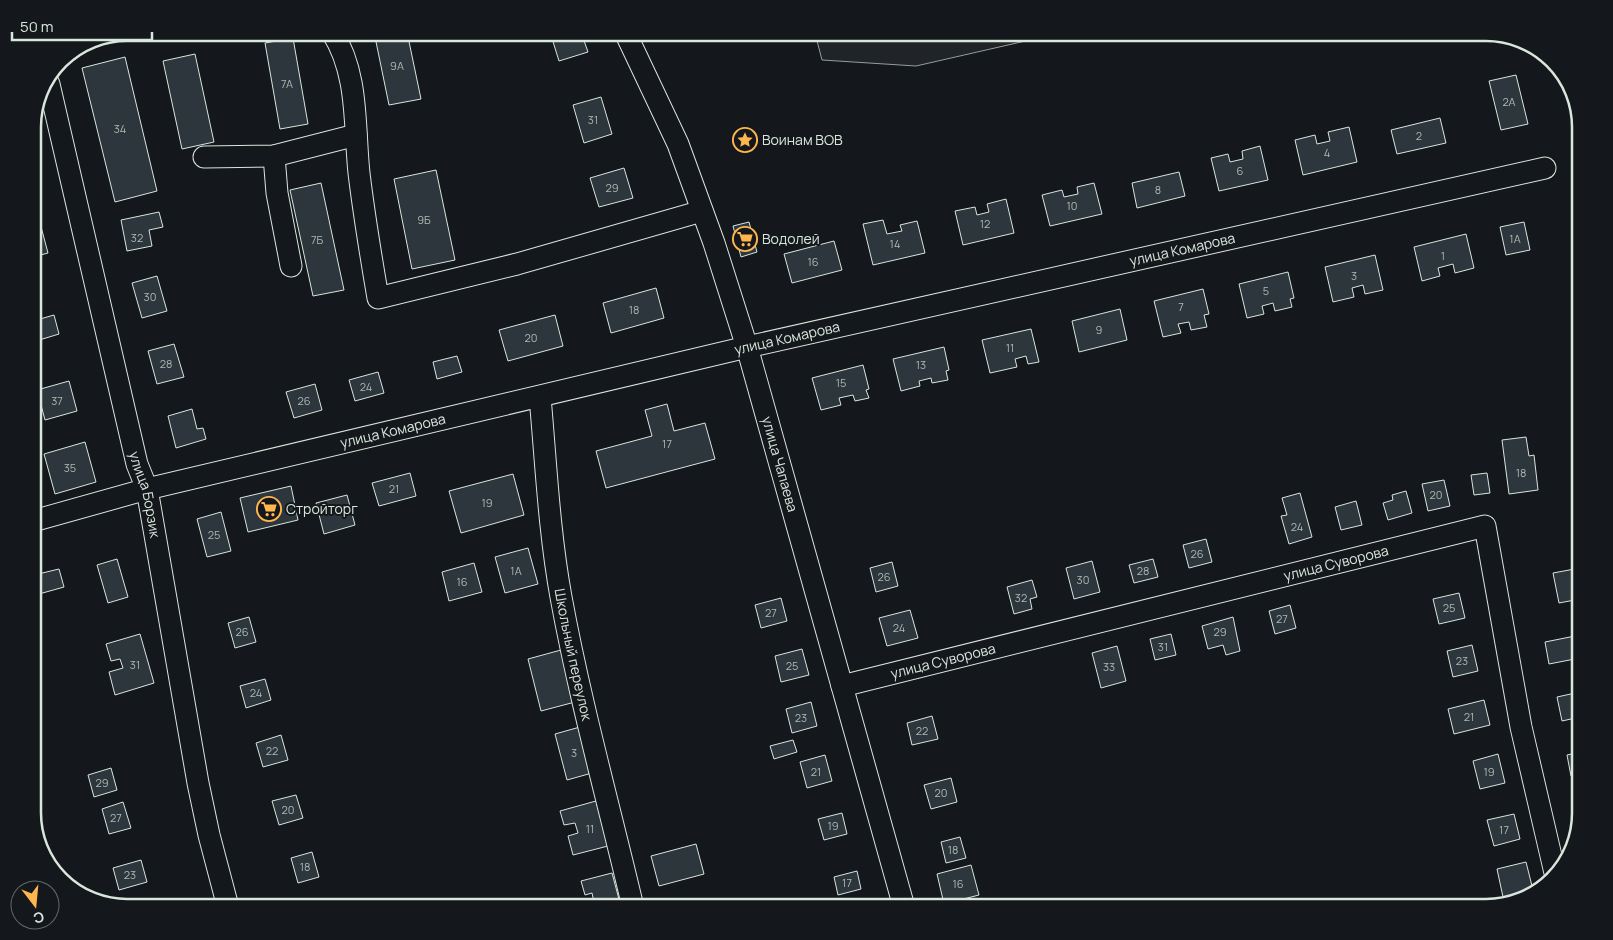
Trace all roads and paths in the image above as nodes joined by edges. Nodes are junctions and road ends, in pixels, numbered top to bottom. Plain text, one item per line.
1 (338, 41) edge
2 (629, 41) edge
3 (50, 89) edge
4 (356, 136) junction
5 (274, 156) junction
6 (204, 157) dead end
7 (1545, 168) dead end
8 (702, 212) junction
9 (291, 266) dead end
10 (747, 347) junction
11 (540, 397) junction
12 (147, 489) junction
13 (41, 519) edge
14 (842, 686) junction
15 (1553, 866) edge
16 (226, 899) edge
17 (631, 899) edge
18 (901, 899) edge

1 - 4 street
2 - 8 street, улица Чапаева
3 - 12 street, улица Борзик
4 - 5 street
4 - 8 street
5 - 6 street
5 - 9 street
7 - 10 street, улица Комарова
8 - 10 street, улица Чапаева
10 - 11 street, улица Комарова
10 - 14 street, улица Чапаева
11 - 12 street, улица Комарова
11 - 17 street, Школьный переулок
12 - 13 street, улица Комарова
12 - 16 street, улица Борзик
14 - 15 street, улица Суворова
14 - 18 street, улица Чапаева

